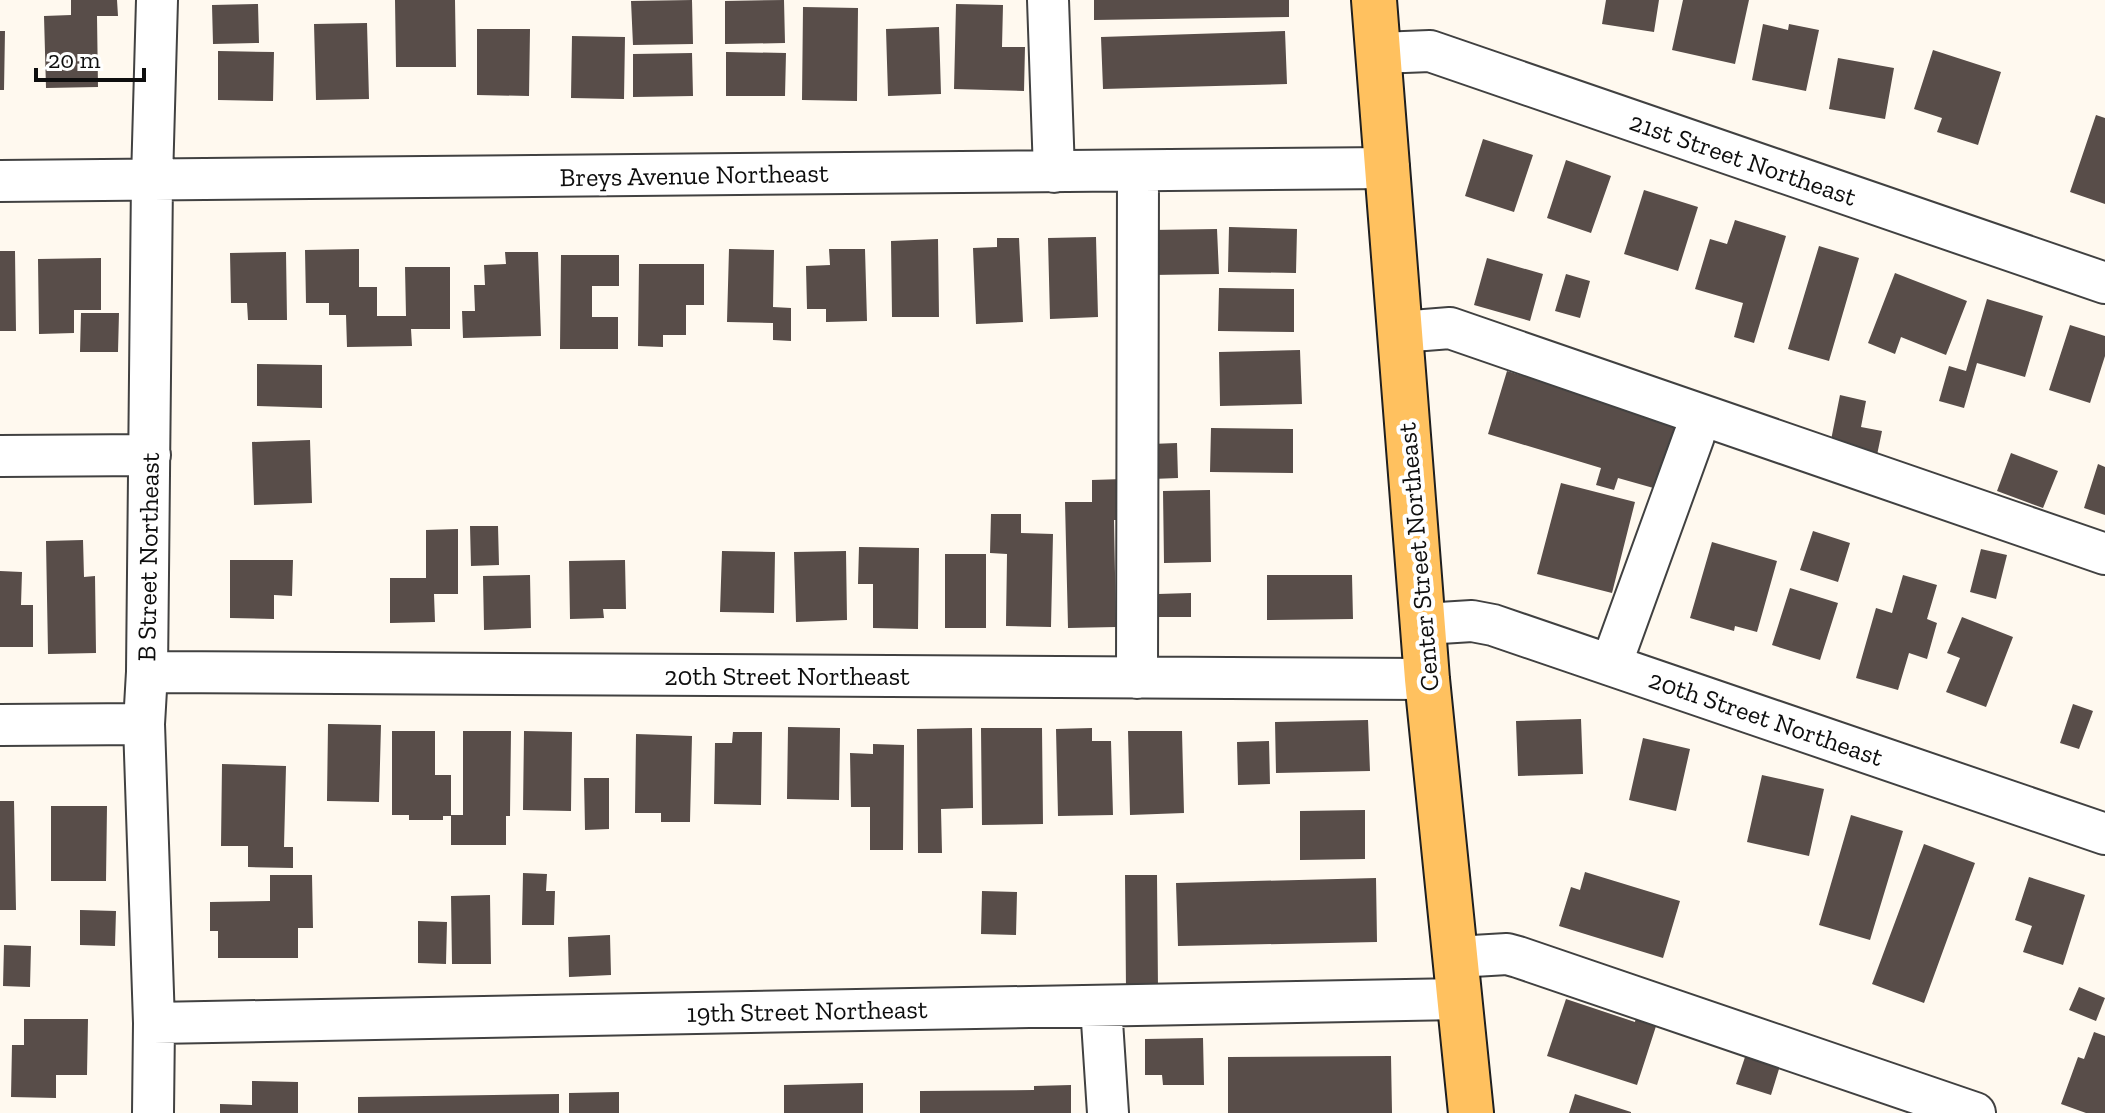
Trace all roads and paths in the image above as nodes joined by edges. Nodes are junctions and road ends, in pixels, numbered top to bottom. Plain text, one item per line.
1 (157, 0) edge
2 (1048, 0) edge
3 (1374, 0) edge
4 (1379, 53) junction
5 (1389, 168) junction
6 (1138, 171) junction
7 (1054, 172) junction
8 (152, 180) junction
9 (0, 181) edge
10 (2105, 283) edge
11 (1400, 332) junction
12 (1694, 436) dead end
13 (150, 455) junction
14 (0, 456) edge
15 (2105, 554) edge
16 (1424, 624) junction
17 (1611, 665) junction
18 (147, 672) junction
19 (1137, 678) junction
20 (1427, 679) junction
21 (144, 724) junction
22 (0, 725) edge
23 (2105, 834) edge
24 (1456, 957) junction
25 (1460, 999) junction
26 (1101, 1006) junction
27 (154, 1023) junction
28 (153, 1113) edge
29 (1108, 1113) edge
30 (1471, 1113) edge
31 (1975, 1113) edge

1 - 8 street, B Street Northeast
2 - 7 street
3 - 4 main road, Center Street Northeast
4 - 5 main road, Center Street Northeast
4 - 10 street, 21st Street Northeast
5 - 6 street, Breys Avenue Northeast
5 - 11 main road, Center Street Northeast
6 - 7 street, Breys Avenue Northeast
6 - 19 street
7 - 8 street, Breys Avenue Northeast
8 - 9 street, Breys Avenue Northeast
8 - 13 street, B Street Northeast
11 - 15 street
11 - 16 main road, Center Street Northeast
12 - 17 street
13 - 14 street
13 - 18 street, B Street Northeast
16 - 17 street, 20th Street Northeast
16 - 20 main road, Center Street Northeast
17 - 23 street, 20th Street Northeast
18 - 19 street, 20th Street Northeast
18 - 21 street, B Street Northeast
19 - 20 street, 20th Street Northeast
20 - 24 main road, Center Street Northeast
21 - 22 street
21 - 27 street, B Street Northeast
24 - 25 main road, Center Street Northeast
24 - 31 street
25 - 26 street, 19th Street Northeast
25 - 30 main road, Center Street Northeast
26 - 27 street, 19th Street Northeast
26 - 29 street
27 - 28 street, B Street Northeast

